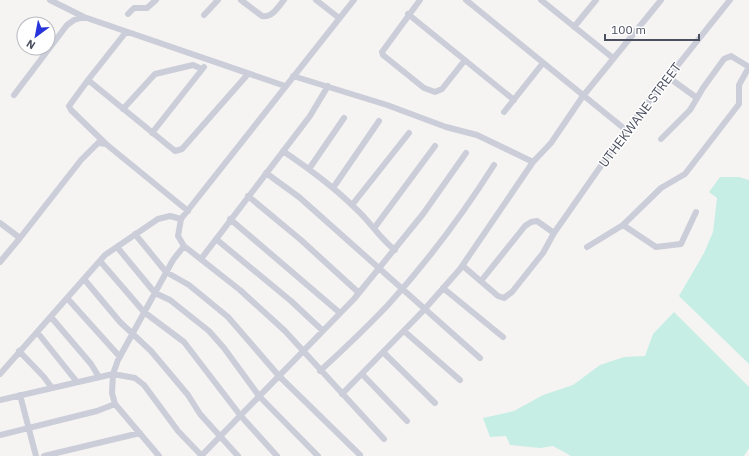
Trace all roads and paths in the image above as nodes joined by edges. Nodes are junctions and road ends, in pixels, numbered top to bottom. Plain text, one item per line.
1 (50, 0) edge
2 (156, 0) edge
3 (218, 0) edge
4 (241, 0) edge
5 (284, 0) edge
6 (316, 0) edge
7 (354, 0) edge
8 (420, 0) edge
9 (466, 0) edge
10 (541, 0) edge
11 (596, 0) edge
12 (661, 0) edge
13 (730, 0) edge
14 (128, 14) dead end
15 (408, 14) junction
16 (204, 15) dead end
17 (84, 17) junction
18 (339, 18) junction
19 (574, 27) junction
20 (126, 32) junction
21 (613, 58) junction
22 (209, 60) junction
23 (465, 60) junction
24 (543, 63) junction
25 (749, 67) edge
26 (202, 69) junction
27 (248, 74) junction
28 (294, 76) junction
29 (668, 78) junction
30 (88, 80) junction
31 (285, 86) junction
32 (328, 86) junction
33 (14, 95) dead end
34 (584, 96) junction
35 (697, 98) junction
36 (514, 100) junction
37 (123, 109) junction
38 (504, 112) dead end
39 (344, 118) dead end
40 (379, 121) dead end
41 (626, 130) junction
42 (152, 133) junction
43 (409, 133) dead end
44 (662, 139) dead end
45 (106, 144) junction
46 (435, 146) dead end
47 (283, 151) junction
48 (466, 153) dead end
49 (533, 162) junction
50 (494, 165) dead end
51 (309, 169) junction
52 (266, 173) junction
53 (332, 188) junction
54 (248, 196) junction
55 (352, 204) junction
56 (188, 211) junction
57 (696, 212) dead end
58 (181, 219) junction
59 (230, 219) junction
60 (0, 223) edge
61 (623, 225) junction
62 (375, 228) junction
63 (554, 233) junction
64 (135, 234) junction
65 (20, 238) junction
66 (216, 239) junction
67 (184, 246) junction
68 (587, 246) dead end
69 (117, 247) junction
70 (395, 250) junction
71 (201, 259) junction
72 (100, 261) junction
73 (0, 262) edge
74 (463, 266) junction
75 (378, 269) junction
76 (166, 272) junction
77 (84, 279) junction
78 (481, 281) junction
79 (402, 288) junction
80 (443, 288) junction
81 (155, 293) junction
82 (359, 293) junction
83 (67, 298) junction
84 (425, 309) junction
85 (144, 312) junction
86 (340, 313) junction
87 (51, 317) junction
88 (322, 330) junction
89 (404, 331) junction
90 (37, 332) junction
91 (132, 334) junction
92 (503, 337) dead end
93 (19, 351) junction
94 (302, 352) junction
95 (383, 352) junction
96 (120, 357) junction
97 (480, 358) dead end
98 (320, 371) junction
99 (0, 374) edge
100 (112, 374) junction
101 (362, 374) junction
102 (279, 376) junction
103 (99, 377) junction
104 (460, 380) dead end
105 (77, 382) junction
106 (52, 388) junction
107 (342, 394) junction
108 (20, 396) junction
109 (259, 396) junction
110 (0, 400) edge
111 (435, 402) dead end
112 (115, 404) junction
113 (240, 415) junction
114 (407, 421) dead end
115 (28, 428) junction
116 (140, 433) junction
117 (0, 435) edge
118 (220, 436) junction
119 (384, 438) dead end
120 (360, 455) dead end
121 (36, 456) edge
122 (44, 456) edge
123 (159, 456) edge
124 (201, 456) edge
125 (238, 456) edge
126 (277, 456) edge
127 (318, 456) edge

1 - 17 street
2 - 14 street
3 - 16 street
4 - 5 street
6 - 18 street
7 - 18 street
8 - 15 street
9 - 24 street
10 - 19 street
11 - 19 street
12 - 21 street
13 - 29 street, UTHEKWANE STREET
15 - 23 street
15 - 23 street
17 - 20 street
17 - 33 street
18 - 28 street
19 - 21 street
20 - 22 street
20 - 30 street
21 - 34 street
22 - 26 street
22 - 27 street
23 - 36 street
24 - 34 street
24 - 36 street
25 - 35 street
25 - 61 street
26 - 37 street
26 - 42 street
27 - 31 street
27 - 42 street
28 - 31 street
28 - 32 street
29 - 35 street
29 - 41 street, UTHEKWANE STREET
30 - 37 street
30 - 45 street
31 - 56 street
32 - 47 street
32 - 49 street
34 - 41 street
34 - 49 street
35 - 44 street
36 - 38 street
37 - 42 street
39 - 51 street
40 - 53 street
41 - 63 street, UTHEKWANE STREET
43 - 55 street
45 - 56 street
45 - 65 street
46 - 62 street
47 - 51 street
47 - 52 street
48 - 70 street
49 - 74 street
50 - 79 street
51 - 53 street
52 - 54 street
52 - 75 street
53 - 55 street
54 - 59 street
54 - 82 street
55 - 62 street
56 - 58 street
57 - 61 street
58 - 64 street
58 - 67 street
59 - 66 street
59 - 86 street
60 - 65 street
61 - 68 street
62 - 70 street
63 - 78 street
63 - 78 street, UTHEKWANE STREET
64 - 69 street
64 - 76 street
65 - 73 street
66 - 71 street
66 - 88 street
67 - 71 street
67 - 76 street
69 - 72 street
69 - 81 street
70 - 75 street
71 - 94 street
72 - 77 street
72 - 85 street
74 - 78 street
74 - 80 street
75 - 79 street
75 - 82 street
76 - 81 street
76 - 102 street
77 - 83 street
77 - 91 street
79 - 84 street
79 - 98 street
80 - 84 street
80 - 92 street
81 - 85 street
81 - 109 street
82 - 86 street
83 - 87 street
83 - 96 street
84 - 89 street
84 - 97 street
85 - 91 street
85 - 113 street
86 - 88 street
87 - 90 street
87 - 103 street
88 - 94 street
89 - 95 street
89 - 104 street
90 - 93 street
90 - 105 street
91 - 96 street
91 - 118 street
93 - 99 street
93 - 106 street
94 - 98 street
94 - 102 street
95 - 101 street
95 - 111 street
96 - 100 street
98 - 107 street
100 - 103 street
100 - 112 street
100 - 124 street
101 - 107 street
101 - 114 street
102 - 109 street
102 - 120 street
103 - 105 street
105 - 106 street
106 - 108 street
107 - 119 street
108 - 110 street
108 - 115 street
109 - 113 street
109 - 127 street
112 - 115 street
112 - 116 street
113 - 118 street
113 - 126 street
115 - 117 street
115 - 121 street
116 - 122 street
116 - 123 street
118 - 124 street
118 - 125 street

